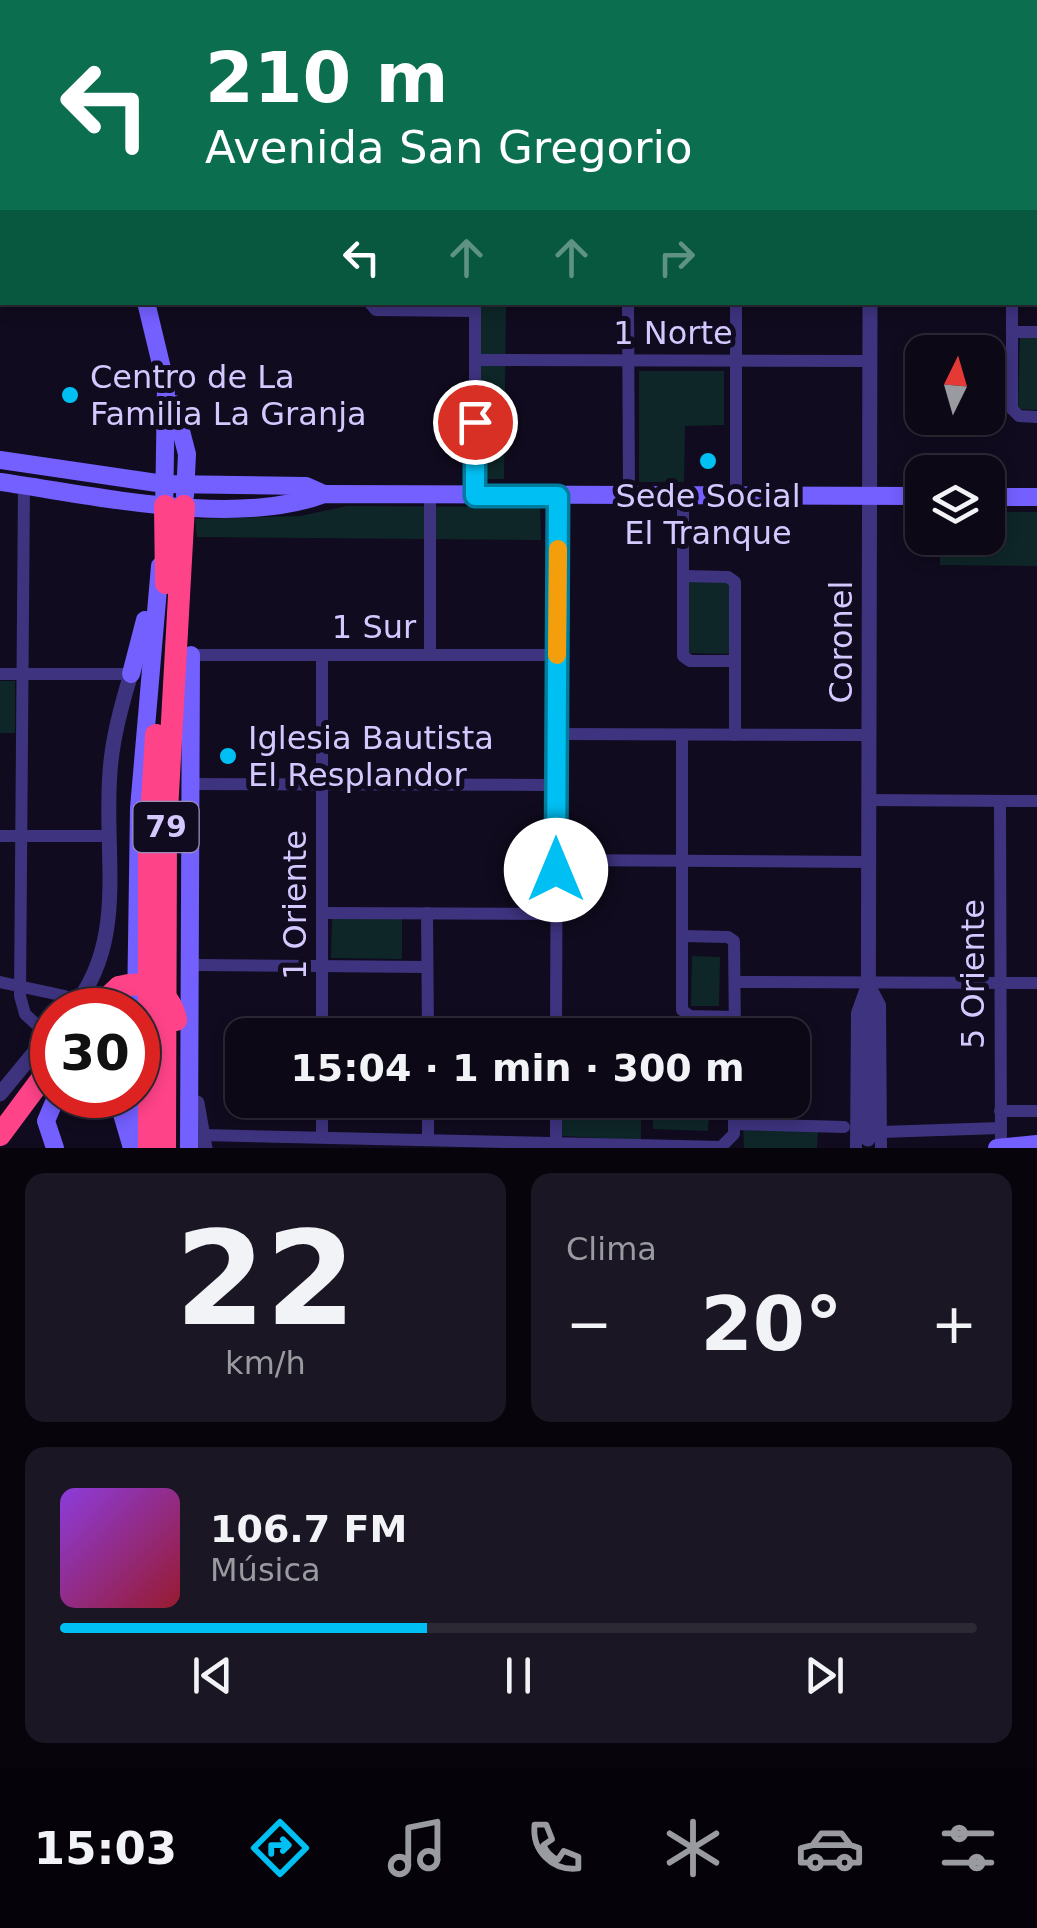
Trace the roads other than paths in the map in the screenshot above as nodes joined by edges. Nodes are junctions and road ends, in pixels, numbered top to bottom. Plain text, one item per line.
1 (147, 305) edge
2 (372, 305) edge
3 (628, 305) edge
4 (736, 305) edge
5 (870, 305) edge
6 (1012, 305) edge
7 (475, 307) edge
8 (1012, 332) junction
9 (1037, 332) edge
10 (475, 360) junction
11 (628, 360) junction
12 (736, 360) junction
13 (870, 360) junction
14 (1037, 417) edge
15 (0, 460) edge
16 (0, 482) edge
17 (24, 485) junction
18 (175, 495) junction
19 (430, 495) junction
20 (475, 496) junction
21 (558, 496) junction
22 (629, 496) junction
23 (683, 496) junction
24 (736, 496) junction
25 (869, 496) junction
26 (905, 496) edge
27 (1005, 496) edge
28 (1037, 497) edge
29 (182, 554) junction
30 (683, 576) junction
31 (190, 655) junction
32 (322, 655) junction
33 (430, 655) junction
34 (557, 655) junction
35 (735, 661) junction
36 (0, 674) edge
37 (23, 674) junction
38 (131, 674) junction
39 (557, 734) junction
40 (682, 735) junction
41 (735, 735) junction
42 (868, 736) junction
43 (188, 784) junction
44 (322, 784) junction
45 (556, 785) junction
46 (868, 800) junction
47 (1000, 800) junction
48 (1037, 801) edge
49 (0, 836) edge
50 (22, 836) junction
51 (109, 836) junction
52 (556, 860) junction
53 (682, 861) junction
54 (188, 862) junction
55 (868, 862) junction
56 (322, 914) junction
57 (428, 914) junction
58 (556, 914) junction
59 (682, 936) junction
60 (198, 965) junction
61 (322, 966) junction
62 (428, 967) junction
63 (0, 982) edge
64 (736, 982) junction
65 (868, 982) junction
66 (1000, 982) junction
67 (1037, 983) edge
68 (20, 987) junction
69 (85, 988) edge
70 (118, 988) edge
71 (136, 988) edge
72 (154, 988) edge
73 (30, 990) edge
74 (160, 993) edge
75 (735, 1016) joint
76 (30, 1018) edge
77 (322, 1018) edge
78 (428, 1018) edge
79 (556, 1018) edge
80 (30, 1058) edge
81 (0, 1094) edge
82 (30, 1095) edge
83 (1000, 1111) junction
84 (1037, 1111) edge
85 (47, 1118) edge
86 (123, 1118) edge
87 (134, 1118) edge
88 (322, 1118) edge
89 (428, 1118) edge
90 (552, 1118) edge
91 (734, 1118) edge
92 (734, 1124) junction
93 (844, 1127) dead end
94 (0, 1135) edge
95 (322, 1136) junction
96 (428, 1139) junction
97 (999, 1141) edge
98 (871, 1142) edge
99 (199, 1144) edge
100 (547, 1144) edge
101 (1037, 1144) edge
102 (55, 1148) edge
103 (133, 1148) edge
104 (149, 1148) edge
105 (165, 1148) edge
106 (179, 1148) edge

1 - 18 main road
2 - 7 street
3 - 11 street
4 - 12 street
5 - 13 street, Coronel
6 - 8 street
7 - 10 street
8 - 9 street
8 - 14 street
10 - 11 street, 1 Norte
10 - 20 street
11 - 12 street, 1 Norte
11 - 22 street
12 - 13 street, 1 Norte
12 - 24 street
13 - 25 street, Coronel
15 - 18 main road
16 - 17 main road
17 - 18 main road
17 - 37 street
18 - 19 main road
18 - 29 highway, 79
18 - 38 main road
18 - 71 main road
18 - 104 highway, 79
19 - 20 main road
19 - 33 street
20 - 21 main road
21 - 22 main road
21 - 34 street
22 - 23 main road
23 - 24 main road
23 - 30 street
24 - 25 main road
25 - 26 main road
25 - 42 street, Coronel
27 - 28 main road
29 - 31 highway
29 - 105 highway, 79
30 - 35 street
30 - 35 street
31 - 32 street, 1 Sur
31 - 43 main road
32 - 33 street, 1 Sur
32 - 44 street, 1 Oriente
33 - 34 street, 1 Sur
34 - 39 street
35 - 41 street
36 - 37 street
37 - 38 street
37 - 50 street
38 - 51 street
39 - 40 street
39 - 45 street
40 - 41 street
40 - 53 street
41 - 42 street
42 - 46 street, Coronel
43 - 44 street
43 - 54 main road
44 - 45 street
44 - 56 street, 1 Oriente
45 - 52 street
46 - 47 street
46 - 55 street, Coronel
47 - 48 street
47 - 66 street, 5 Oriente
49 - 50 street
50 - 51 street
50 - 68 street
51 - 69 street
52 - 53 street
52 - 58 street
53 - 55 street
53 - 59 street
54 - 60 main road
54 - 99 main road
55 - 65 street, Coronel
56 - 57 street
56 - 61 street, 1 Oriente
57 - 58 street
57 - 62 street
58 - 79 street
59 - 64 street
59 - 75 street
60 - 61 street
60 - 99 street
61 - 62 street
61 - 77 street, 1 Oriente
62 - 78 street
63 - 68 street
64 - 65 street
64 - 75 street
65 - 66 street
65 - 98 street, Coronel
66 - 67 street
66 - 83 street, 5 Oriente
68 - 73 street
68 - 76 street
70 - 72 highway, bridge
74 - 106 highway, bridge
80 - 81 street
82 - 94 highway
83 - 84 street
83 - 97 street, 5 Oriente
85 - 102 main road
86 - 103 main road
87 - 103 main road
88 - 95 street
89 - 96 street
90 - 100 street
91 - 92 street
92 - 93 street
92 - 100 street
95 - 96 street
95 - 99 street
96 - 100 street
97 - 98 street
97 - 101 main road

